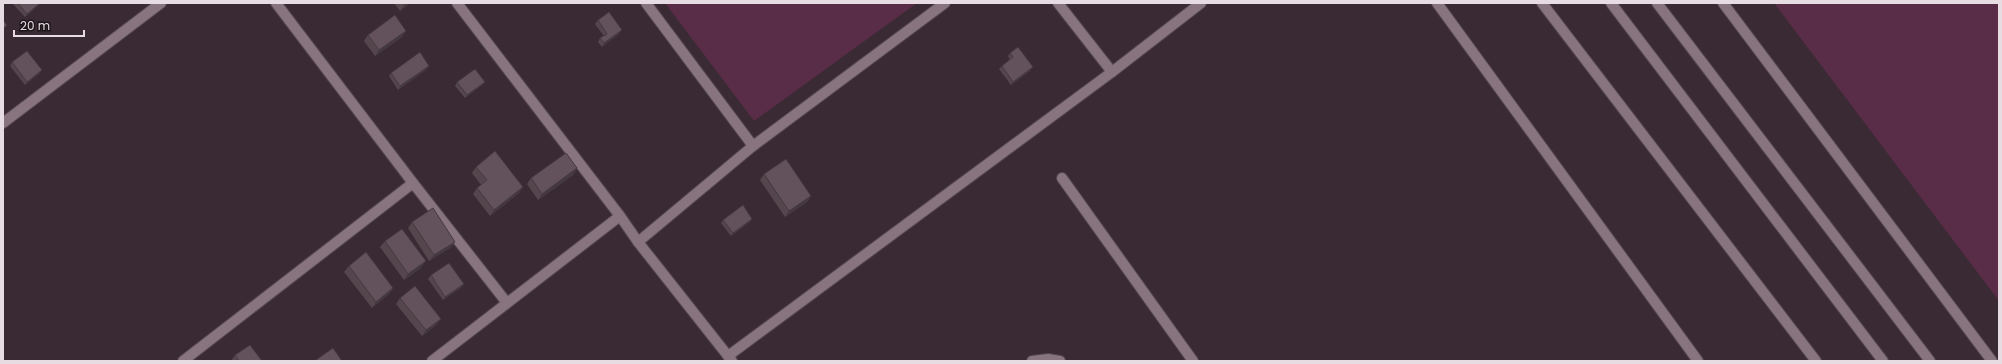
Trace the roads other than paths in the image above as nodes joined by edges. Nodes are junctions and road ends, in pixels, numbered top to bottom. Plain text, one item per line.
1 (161, 3) edge
2 (276, 3) edge
3 (457, 3) edge
4 (646, 3) edge
5 (945, 3) edge
6 (1058, 3) edge
7 (1201, 3) edge
8 (1437, 3) edge
9 (1542, 3) edge
10 (1611, 3) edge
11 (1657, 3) edge
12 (1723, 3) edge
13 (1112, 72) junction
14 (3, 123) edge
15 (753, 146) junction
16 (1062, 178) dead end
17 (413, 183) junction
18 (620, 216) junction
19 (638, 242) junction
20 (507, 303) junction
21 (730, 358) edge
22 (183, 361) edge
23 (432, 361) edge
24 (1032, 361) edge
25 (1060, 361) edge
26 (1193, 361) edge
27 (1698, 361) edge
28 (1816, 361) edge
29 (1883, 361) edge
30 (1930, 361) edge
31 (1992, 361) edge

1 - 14 street
2 - 17 street
3 - 18 street
4 - 15 street
5 - 15 street
6 - 13 street
7 - 13 street
8 - 27 street
9 - 28 street
10 - 29 street
11 - 30 street
12 - 31 street
13 - 21 street
15 - 19 street
16 - 26 street
17 - 20 street
17 - 22 street
18 - 19 street
18 - 20 street
19 - 21 street
20 - 23 street
24 - 25 street

